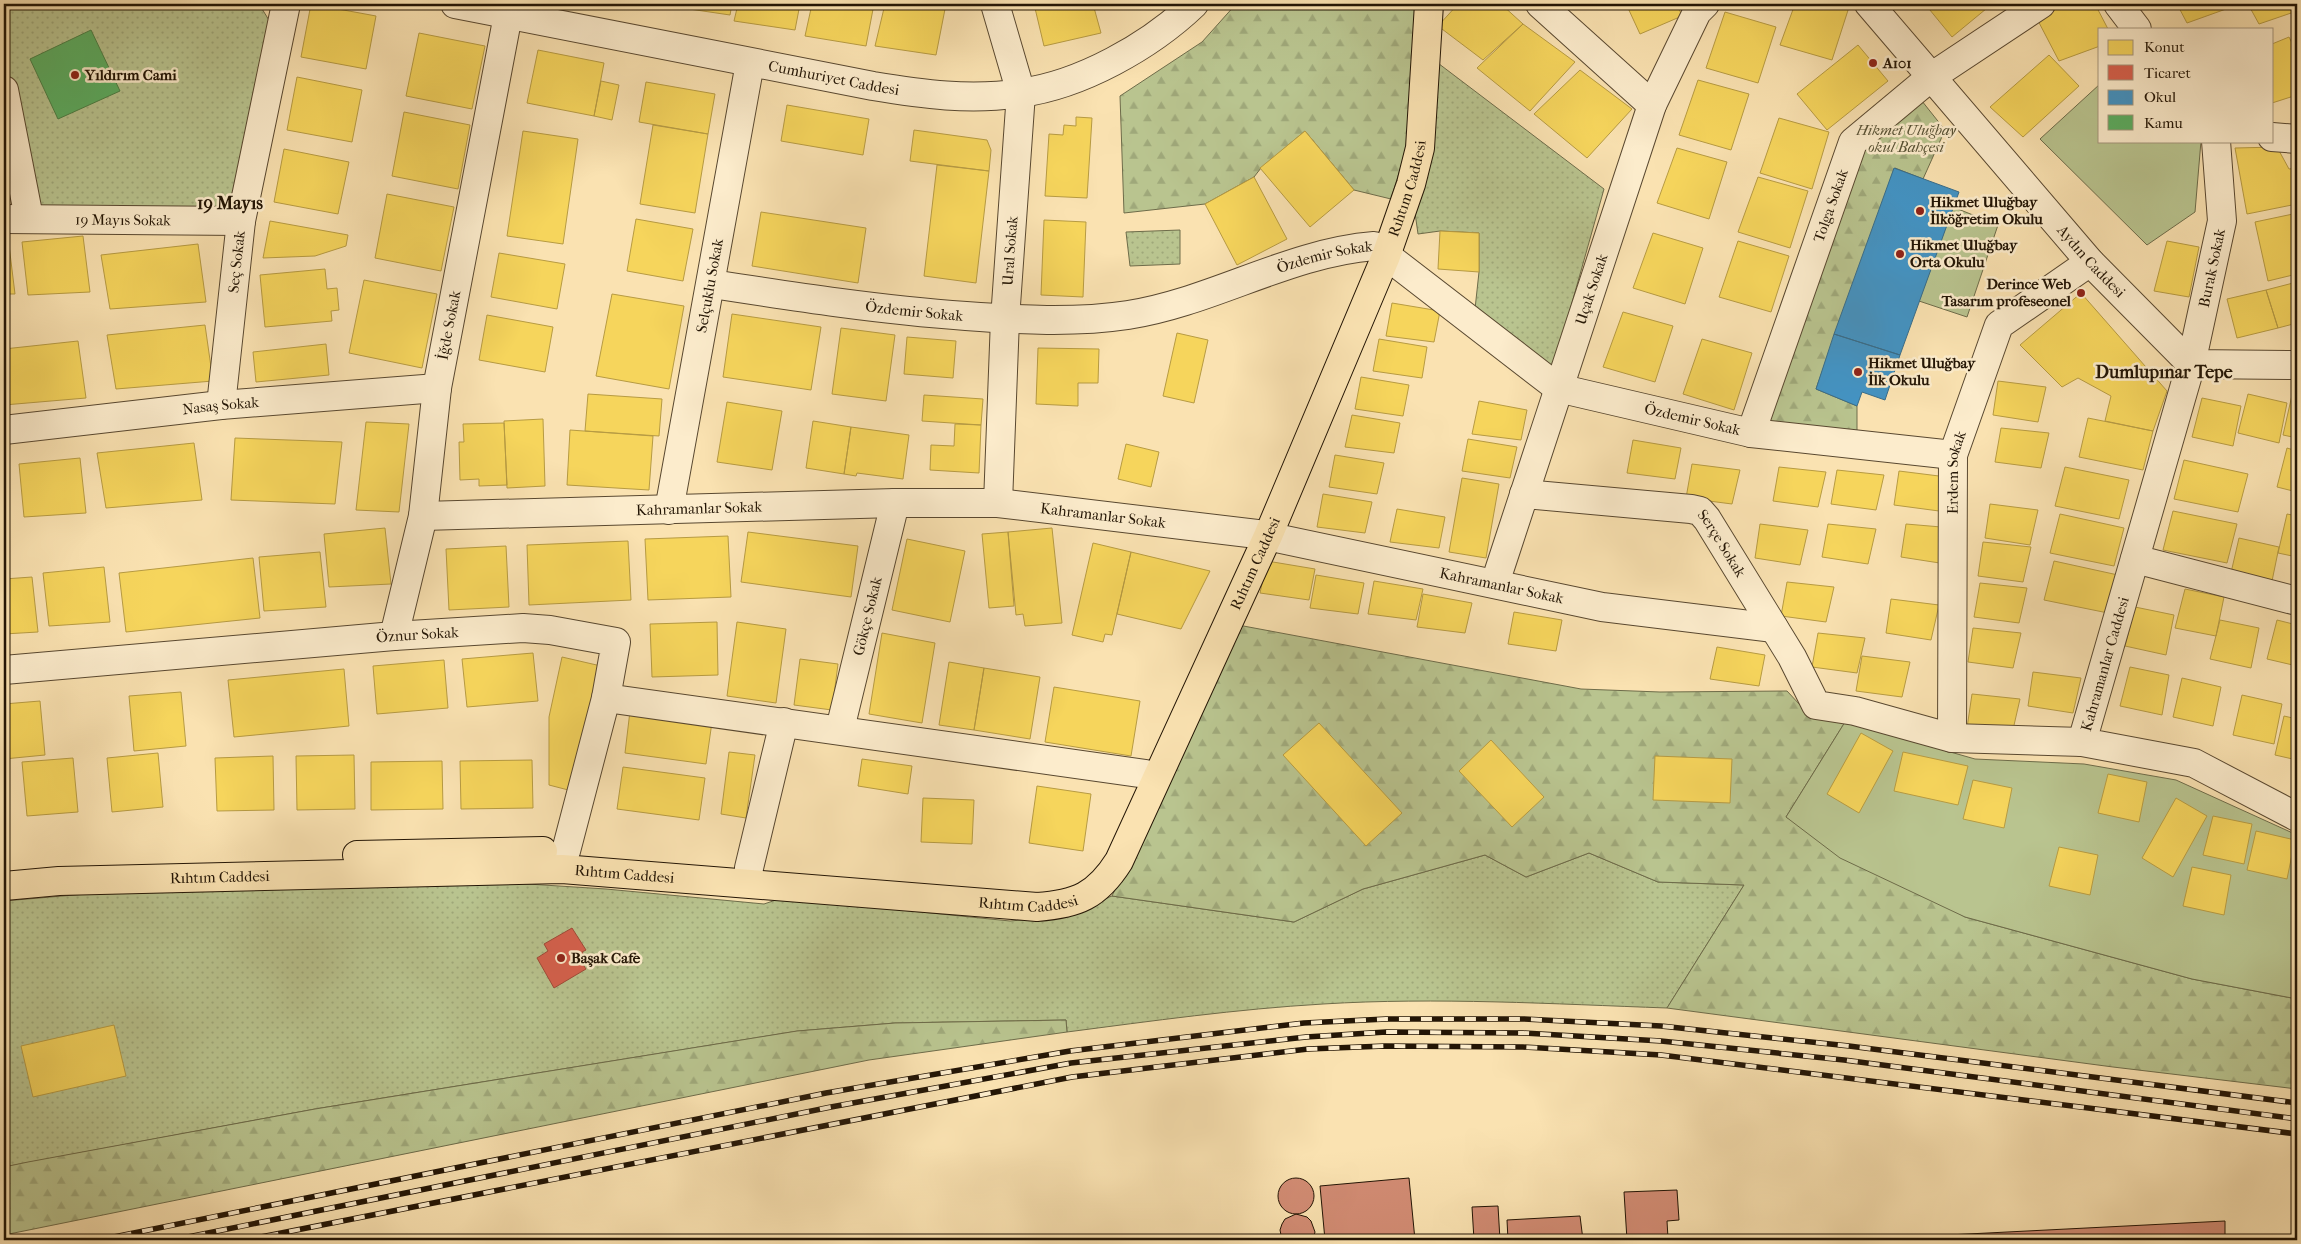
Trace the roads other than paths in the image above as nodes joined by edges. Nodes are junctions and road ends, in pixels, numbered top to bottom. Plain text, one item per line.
1 (286, 4) edge
2 (455, 4) edge
3 (995, 4) edge
4 (1194, 4) edge
5 (1416, 4) edge
6 (1429, 4) edge
7 (1540, 4) edge
8 (1869, 4) edge
9 (2041, 4) edge
10 (2118, 4) edge
11 (1698, 7) edge
12 (508, 15) junction
13 (2136, 28) edge
14 (750, 63) junction
15 (1931, 78) junction
16 (4, 90) edge
17 (1021, 93) junction
18 (1652, 106) junction
19 (2274, 137) edge
20 (2297, 139) edge
21 (2216, 142) edge
22 (16, 218) edge
23 (241, 222) junction
24 (1380, 251) junction
25 (2090, 262) junction
26 (712, 284) junction
27 (1005, 319) junction
28 (2191, 364) junction
29 (2297, 364) edge
30 (437, 388) junction
31 (1558, 388) junction
32 (221, 405) junction
33 (4, 430) edge
34 (1751, 433) junction
35 (1954, 456) junction
36 (1524, 494) junction
37 (895, 503) junction
38 (998, 503) junction
39 (669, 510) junction
40 (423, 516) junction
41 (1262, 535) junction
42 (2135, 559) junction
43 (1495, 583) junction
44 (2297, 601) edge
45 (1774, 628) junction
46 (394, 636) junction
47 (4, 670) edge
48 (606, 698) junction
49 (784, 722) junction
50 (840, 730) junction
51 (1952, 738) junction
52 (2082, 742) junction
53 (1146, 774) junction
54 (2297, 817) edge
55 (566, 851) junction
56 (4, 868) edge
57 (749, 868) junction
58 (4, 886) edge

1 - 23 street, Seç Sokak
2 - 12 street, Cumhuriyet Caddesi
3 - 17 street, Ural Sokak
4 - 17 street, Cumhuriyet Caddesi
5 - 24 main road, Rıhtım Caddesi
6 - 24 main road, Rıhtım Caddesi
7 - 18 street
8 - 15 street, Aydın Caddesi
9 - 15 street, Tolga Sokak
10 - 13 street
11 - 18 street, Uçak Sokak
12 - 14 street, Cumhuriyet Caddesi
12 - 30 street, İğde Sokak
14 - 17 street, Cumhuriyet Caddesi
14 - 26 street, Selçuklu Sokak
15 - 25 street, Aydın Caddesi
15 - 34 street, Tolga Sokak
16 - 22 street
17 - 27 street, Ural Sokak
18 - 31 street, Uçak Sokak
19 - 20 street
21 - 28 street, Burak Sokak
22 - 23 street, 19 Mayıs Sokak
23 - 32 street, Seç Sokak
24 - 27 street, Özdemir Sokak
24 - 31 street, Özdemir Sokak
24 - 41 main road, Rıhtım Caddesi
25 - 28 street, Aydın Caddesi
25 - 35 street, Erdem Sokak
26 - 27 street, Özdemir Sokak
26 - 39 street, Selçuklu Sokak
27 - 38 street, Ural Sokak
28 - 29 street
28 - 42 street, Kahramanlar Caddesi
30 - 32 street, Nasaş Sokak
30 - 40 street, İğde Sokak
31 - 34 street, Özdemir Sokak
31 - 36 street, Uçak Sokak
32 - 33 street, Nasaş Sokak
34 - 35 street, Özdemir Sokak
35 - 51 street, Erdem Sokak
36 - 43 street, Uçak Sokak
36 - 45 street, Serçe Sokak
37 - 38 street, Kahramanlar Sokak
37 - 39 street, Kahramanlar Sokak
37 - 50 street, Gökçe Sokak
38 - 41 street, Kahramanlar Sokak
39 - 40 street, Kahramanlar Sokak
40 - 46 street, İğde Sokak
41 - 43 street, Kahramanlar Sokak
41 - 53 main road, Rıhtım Caddesi
41 - 58 main road, Rıhtım Caddesi
42 - 44 street
42 - 52 street, Kahramanlar Caddesi
43 - 45 street, Kahramanlar Sokak
45 - 51 street, Serçe Sokak
46 - 47 street, Öznur Sokak
46 - 48 street, Öznur Sokak
48 - 49 street
48 - 55 street, Öznur Sokak
49 - 50 street
49 - 57 street
50 - 53 street
51 - 52 street
52 - 54 street, Kahramanlar Caddesi
53 - 57 main road, Rıhtım Caddesi
55 - 56 main road, Rıhtım Caddesi
55 - 57 main road, Rıhtım Caddesi

